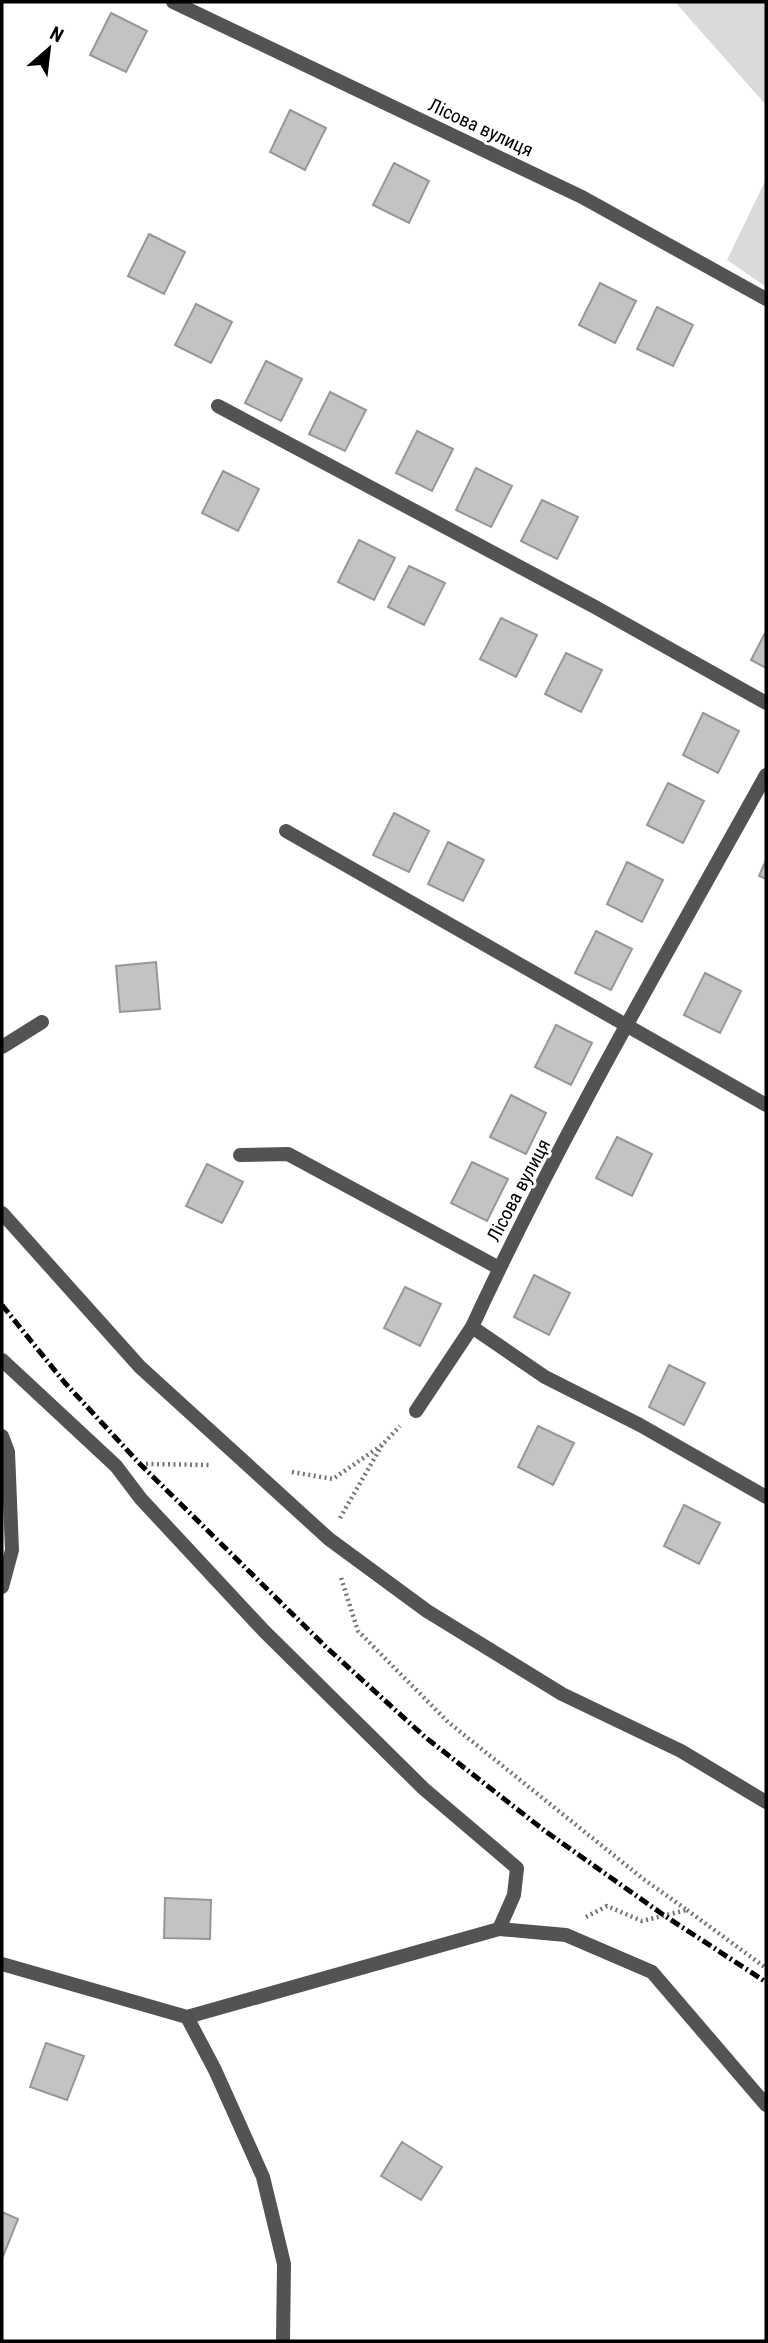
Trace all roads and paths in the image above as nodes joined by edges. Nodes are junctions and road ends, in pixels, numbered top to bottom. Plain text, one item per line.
1 (173, 2) edge
2 (766, 299) edge
3 (218, 407) dead end
4 (766, 704) edge
5 (766, 775) edge
6 (286, 831) dead end
7 (42, 1022) dead end
8 (627, 1025) junction
9 (2, 1047) edge
10 (766, 1105) edge
11 (240, 1154) dead end
12 (2, 1213) edge
13 (499, 1268) junction
14 (472, 1327) junction
15 (2, 1360) edge
16 (416, 1410) dead end
17 (2, 1436) edge
18 (382, 1445) dead end
19 (766, 1497) edge
20 (330, 1539) junction
21 (2, 1587) edge
22 (766, 1802) edge
23 (688, 1910) junction
24 (499, 1929) junction
25 (554, 1933) junction
26 (2, 1964) edge
27 (766, 1968) edge
28 (187, 2017) junction
29 (766, 2105) edge
30 (283, 2341) edge

1 - 2 street, Лісова вулиця
3 - 4 street
5 - 8 street, Лісова вулиця
6 - 8 street
7 - 9 street
8 - 10 street
8 - 13 street, Лісова вулиця
11 - 13 street
12 - 20 street
13 - 14 street, Лісова вулиця
14 - 16 street, Лісова вулиця
14 - 19 street
15 - 24 street
17 - 21 street
18 - 20 path
20 - 22 street
20 - 23 path
23 - 25 path
23 - 27 path
24 - 25 street
24 - 28 street
25 - 29 street
26 - 28 street
28 - 30 street

